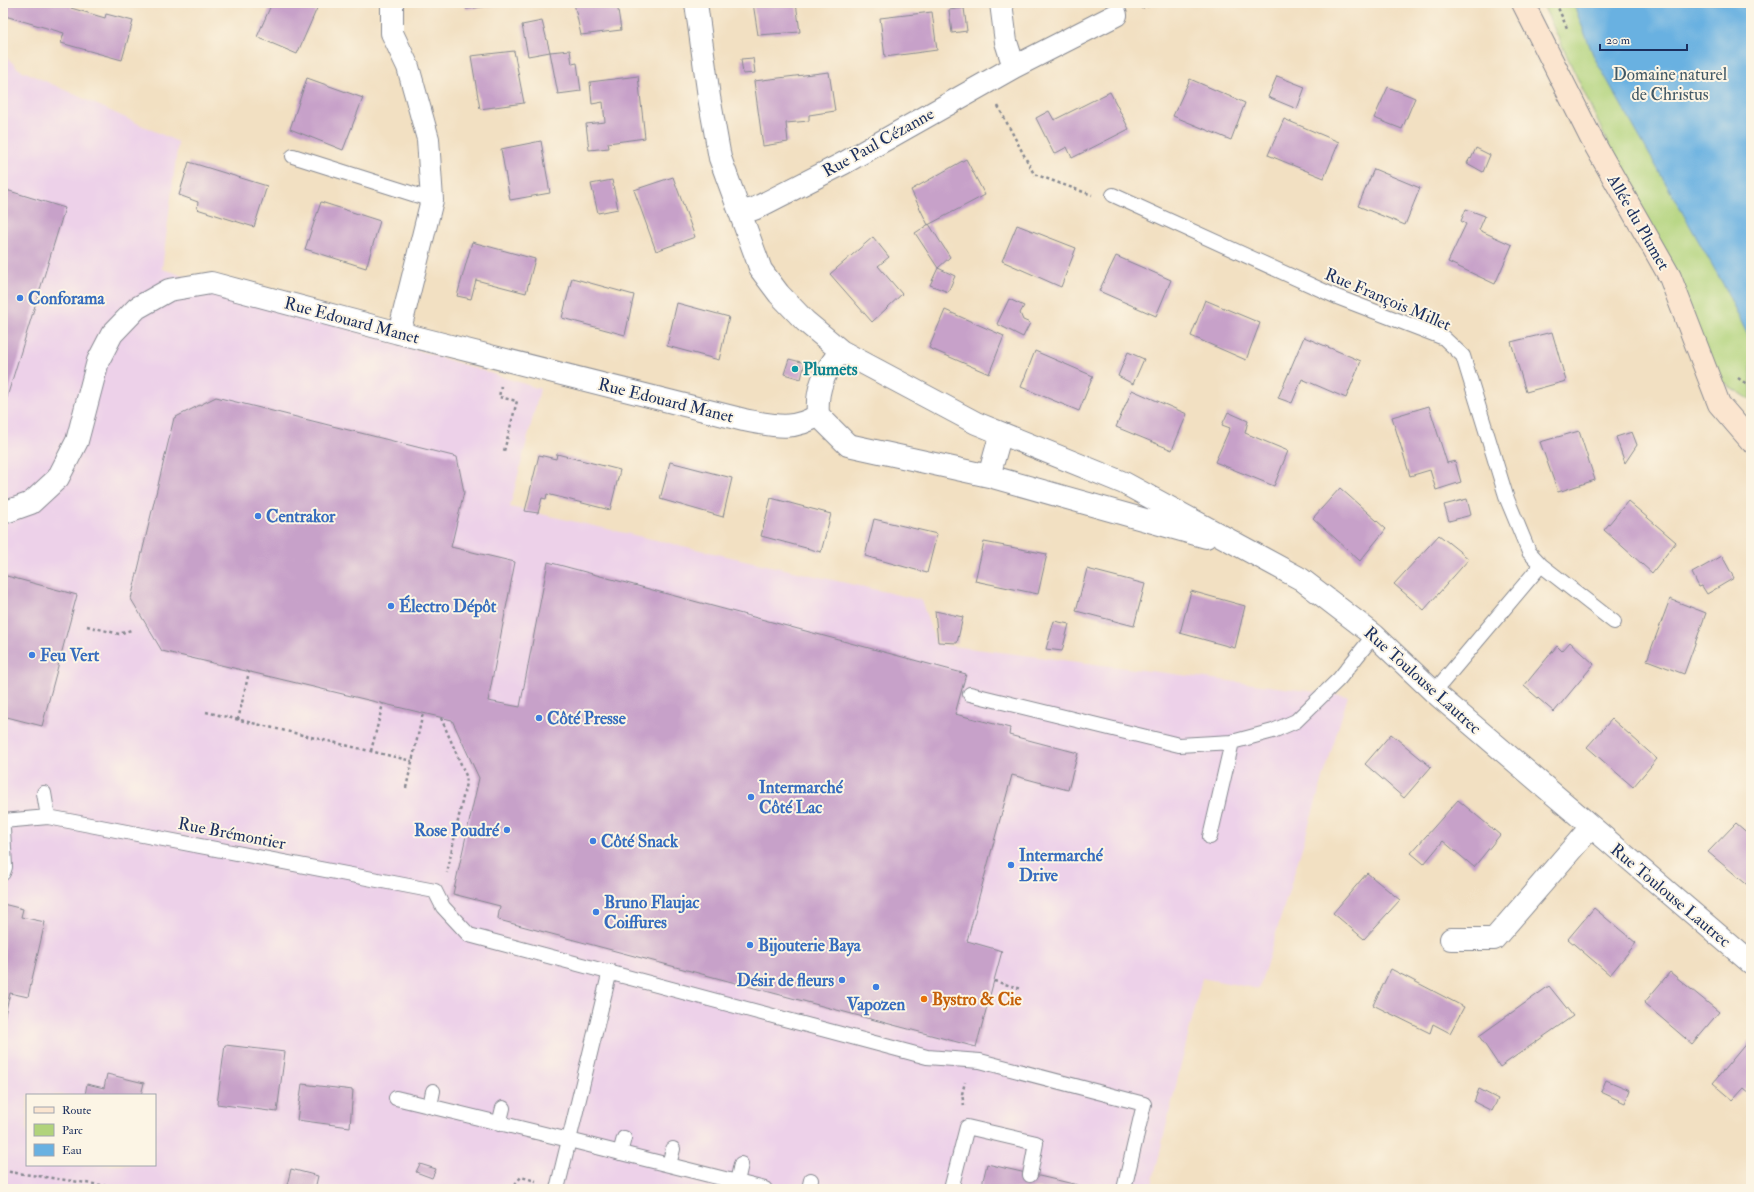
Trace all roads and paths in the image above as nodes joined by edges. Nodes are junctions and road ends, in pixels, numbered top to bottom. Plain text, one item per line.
1 (392, 3) edge
2 (696, 3) edge
3 (1001, 3) edge
4 (1523, 3) edge
5 (1116, 15) dead end
6 (1014, 67) junction
7 (986, 82) junction
8 (293, 156) dead end
9 (1113, 195) joint
10 (432, 200) junction
11 (740, 212) junction
12 (399, 333) junction
13 (841, 351) junction
14 (499, 397) dead end
15 (818, 415) junction
16 (1001, 433) junction
17 (1751, 441) edge
18 (504, 451) dead end
19 (989, 476) junction
20 (1124, 483) junction
21 (1114, 512) junction
22 (3, 513) edge
23 (1244, 548) junction
24 (1541, 565) junction
25 (1614, 622) dead end
26 (87, 626) dead end
27 (131, 630) dead end
28 (1374, 635) junction
29 (249, 672) dead end
30 (1434, 692) junction
31 (970, 694) dead end
32 (383, 704) dead end
33 (206, 712) dead end
34 (423, 713) dead end
35 (441, 718) dead end
36 (238, 720) junction
37 (1232, 742) junction
38 (372, 751) junction
39 (412, 761) junction
40 (406, 788) dead end
41 (44, 793) dead end
42 (48, 817) junction
43 (3, 821) edge
44 (1591, 827) junction
45 (3, 829) edge
46 (1210, 837) dead end
47 (3, 873) edge
48 (446, 877) dead end
49 (1451, 939) dead end
50 (1751, 963) edge
51 (610, 971) junction
52 (994, 981) dead end
53 (1022, 989) dead end
54 (433, 1091) dead end
55 (396, 1098) dead end
56 (430, 1106) junction
57 (503, 1108) dead end
58 (499, 1124) junction
59 (624, 1138) dead end
60 (569, 1140) junction
61 (673, 1149) dead end
62 (620, 1153) junction
63 (741, 1164) dead end
64 (669, 1166) junction
65 (3, 1171) edge
66 (1030, 1175) dead end
67 (521, 1177) dead end
68 (737, 1182) junction
69 (128, 1189) edge
70 (511, 1189) edge
71 (556, 1189) edge
72 (765, 1189) edge
73 (951, 1189) edge
74 (1124, 1189) edge

1 - 10 street
2 - 11 street, Rue Toulouse Lautrec
3 - 6 street
4 - 17 street, Allée du Plumet
5 - 6 street, Rue Paul Cézanne
6 - 7 street, Rue Paul Cézanne
7 - 9 path
7 - 11 street, Rue Paul Cézanne
8 - 10 lane
9 - 24 lane, Rue François Millet
10 - 12 street
11 - 13 street, Rue Toulouse Lautrec
12 - 15 street, Rue Edouard Manet
12 - 22 street, Rue Edouard Manet
13 - 15 street
13 - 16 street, Rue Toulouse Lautrec
14 - 18 path
15 - 19 street, Rue Toulouse Lautrec
16 - 19 street
16 - 20 street, Rue Toulouse Lautrec
19 - 21 street, Rue Toulouse Lautrec
20 - 21 street
20 - 23 street, Rue Toulouse Lautrec
21 - 23 street, Rue Toulouse Lautrec
23 - 28 street, Rue Toulouse Lautrec
24 - 25 lane, Rue François Millet
24 - 30 lane
26 - 27 path
28 - 30 street, Rue Toulouse Lautrec
28 - 37 lane
29 - 36 path
30 - 44 street, Rue Toulouse Lautrec
31 - 37 lane
32 - 38 path
33 - 36 path
34 - 39 path
35 - 48 path
36 - 38 path
37 - 46 lane
38 - 39 path
39 - 40 path
41 - 42 lane
42 - 43 lane, Rue Brémontier
42 - 51 lane, Rue Brémontier
44 - 49 street
44 - 50 street, Rue Toulouse Lautrec
45 - 47 lane
51 - 60 lane
51 - 74 lane
52 - 53 path
54 - 56 lane
55 - 56 lane
56 - 58 lane
57 - 58 lane
58 - 60 lane
59 - 62 lane
60 - 62 lane
60 - 71 lane
61 - 64 lane
62 - 64 lane
63 - 68 lane
64 - 68 lane
65 - 69 path
66 - 73 lane
67 - 70 path
68 - 72 lane

